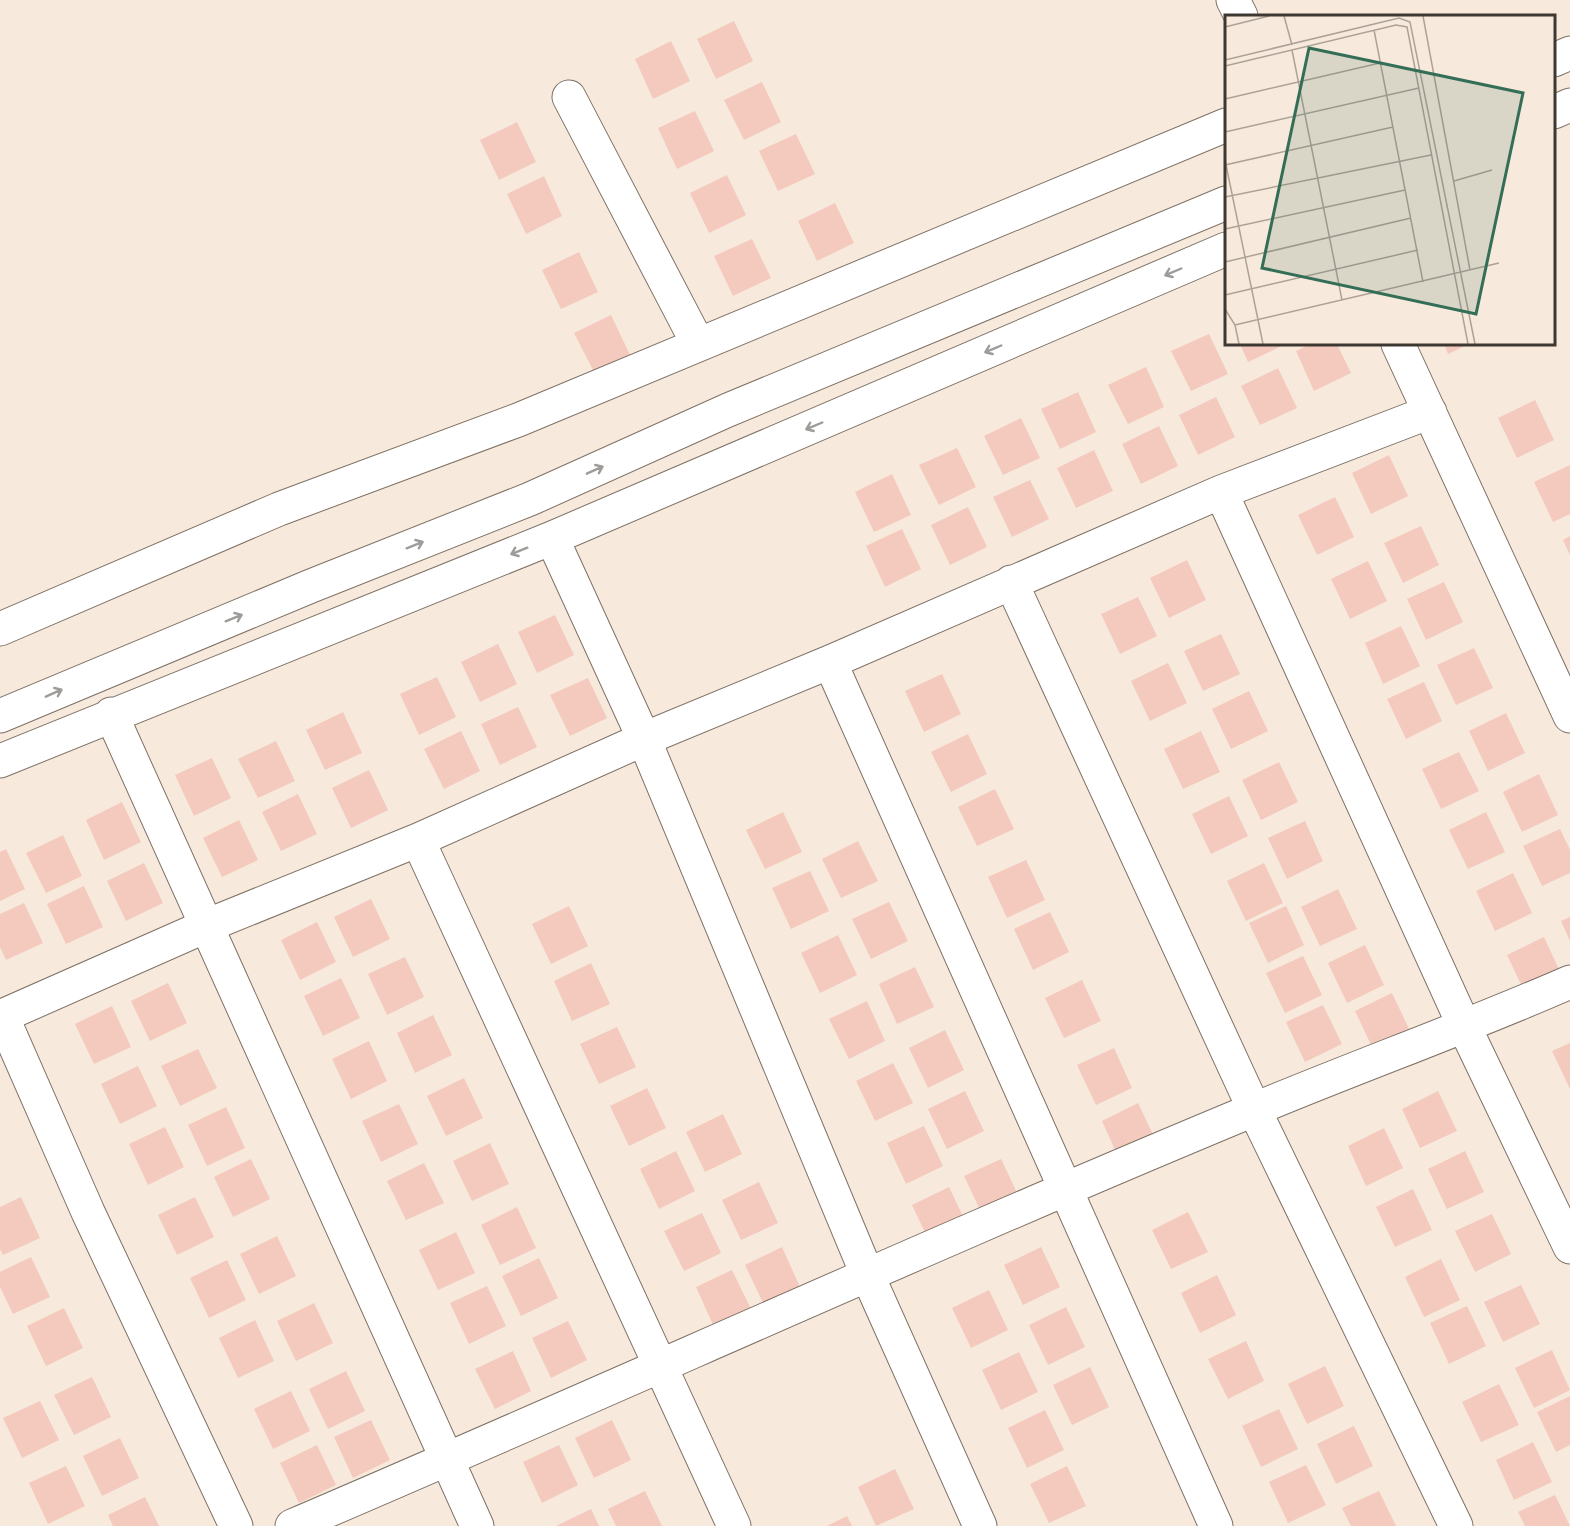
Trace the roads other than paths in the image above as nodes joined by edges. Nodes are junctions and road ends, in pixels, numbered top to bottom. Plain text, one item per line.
1 (1233, 0) edge
2 (1240, 15) edge
3 (1570, 53) edge
4 (1555, 60) edge
5 (569, 97) dead end
6 (1570, 105) edge
7 (1555, 112) edge
8 (1225, 126) edge
9 (1225, 204) edge
10 (1225, 250) edge
11 (698, 344) junction
12 (1398, 345) edge
13 (1430, 412) junction
14 (1221, 492) junction
15 (552, 538) junction
16 (1011, 582) junction
17 (0, 629) edge
18 (830, 662) junction
19 (111, 714) junction
20 (0, 716) edge
21 (1570, 716) edge
22 (644, 739) junction
23 (0, 761) edge
24 (418, 840) junction
25 (206, 926) junction
26 (1570, 982) edge
27 (1, 1016) edge
28 (1465, 1028) junction
29 (1254, 1109) junction
30 (1067, 1190) junction
31 (1570, 1247) edge
32 (867, 1274) junction
33 (658, 1365) junction
34 (446, 1461) junction
35 (236, 1526) edge
36 (292, 1526) edge
37 (477, 1526) edge
38 (734, 1526) edge
39 (980, 1526) edge
40 (1216, 1526) edge
41 (1456, 1526) edge

1 - 2 street
3 - 4 street
5 - 11 street
6 - 7 street
8 - 11 street
20 -> 9 street
10 -> 15 street
11 - 17 street
12 - 13 street
13 - 14 street
13 - 21 street
14 - 16 street
14 - 28 street
15 -> 19 street
15 - 22 street
16 - 18 street
16 - 29 street
18 - 22 street
18 - 30 street
19 - 23 street
19 - 25 street
22 - 24 street
22 - 32 street
24 - 25 street
24 - 33 street
25 - 27 street
25 - 34 street
26 - 28 street
27 - 35 street
28 - 29 street
28 - 31 street
29 - 30 street
29 - 41 street
30 - 32 street
30 - 40 street
32 - 33 street
32 - 39 street
33 - 34 street
33 - 38 street
34 - 36 street
34 - 37 street

